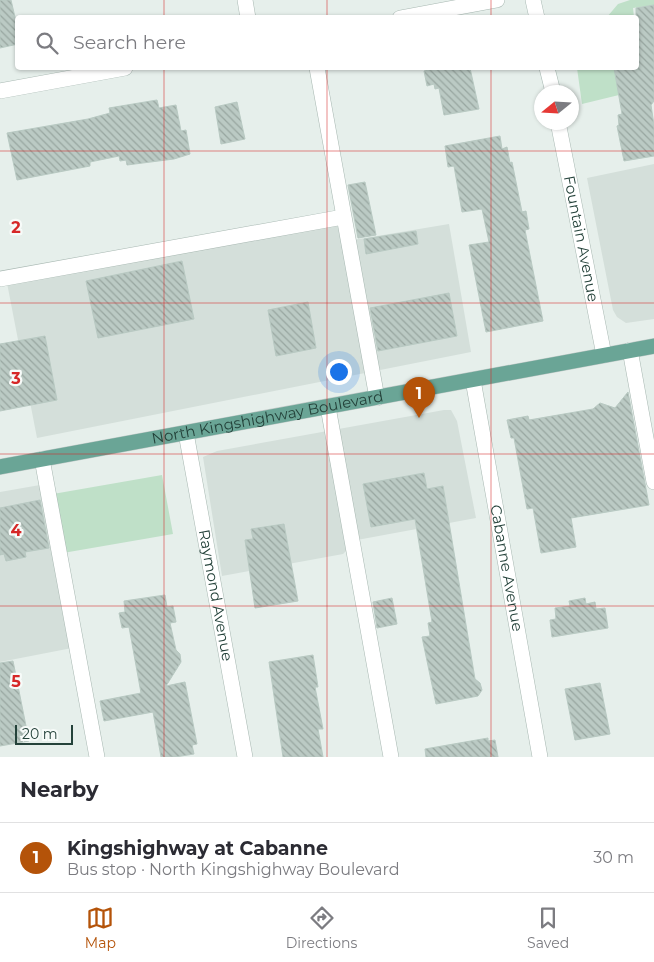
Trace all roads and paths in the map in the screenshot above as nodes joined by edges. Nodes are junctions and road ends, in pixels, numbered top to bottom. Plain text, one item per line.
1 (244, 0) edge
2 (497, 0) edge
3 (534, 0) edge
4 (247, 15) edge
5 (416, 15) edge
6 (536, 15) edge
7 (114, 70) edge
8 (317, 70) edge
9 (548, 70) edge
10 (551, 85) edge
11 (0, 91) edge
12 (560, 130) edge
13 (344, 217) junction
14 (0, 279) edge
15 (654, 346) edge
16 (630, 350) junction
17 (604, 355) junction
18 (473, 380) junction
19 (377, 398) junction
20 (328, 407) junction
21 (186, 434) junction
22 (42, 459) junction
23 (0, 467) edge
24 (654, 482) edge
25 (97, 757) edge
26 (245, 757) edge
27 (391, 757) edge
28 (540, 757) edge

1 - 4 street
2 - 5 street
3 - 6 street
7 - 11 street
8 - 13 street
9 - 10 street
12 - 17 street, Fountain Avenue
13 - 14 street
13 - 19 street
15 - 16 main road, North Kingshighway Boulevard
16 - 17 main road, North Kingshighway Boulevard
16 - 24 street
17 - 18 main road, North Kingshighway Boulevard
18 - 19 main road, North Kingshighway Boulevard
18 - 28 street, Cabanne Avenue
19 - 20 main road, North Kingshighway Boulevard
20 - 21 main road, North Kingshighway Boulevard
20 - 27 street
21 - 22 main road, North Kingshighway Boulevard
21 - 26 street, Raymond Avenue
22 - 23 main road, North Kingshighway Boulevard
22 - 25 street

